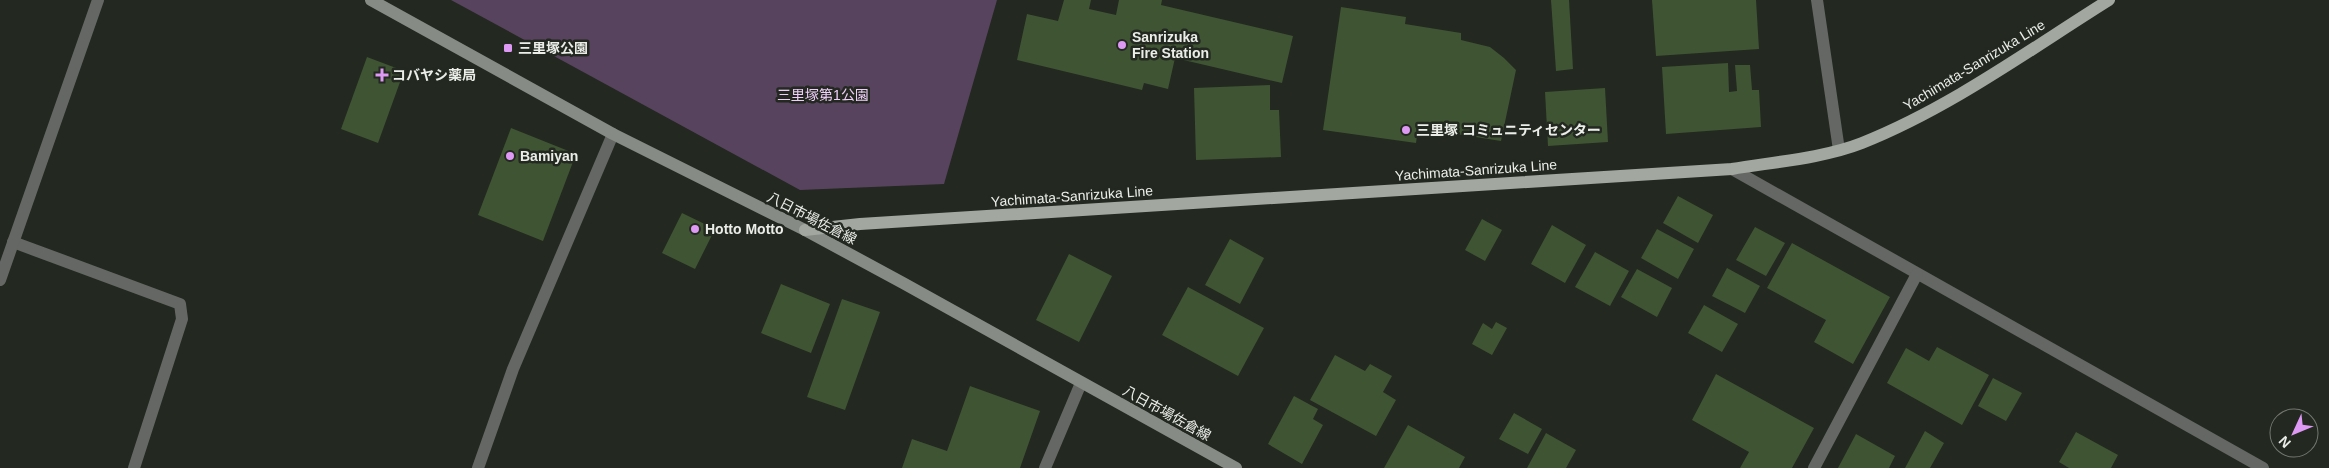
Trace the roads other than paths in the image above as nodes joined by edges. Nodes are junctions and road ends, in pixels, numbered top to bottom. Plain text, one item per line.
1 (98, 0) edge
2 (371, 0) edge
3 (1817, 0) edge
4 (2109, 0) edge
5 (613, 134) junction
6 (1839, 150) junction
7 (1732, 169) junction
8 (805, 230) junction
9 (13, 242) junction
10 (1917, 274) junction
11 (0, 280) edge
12 (1081, 383) junction
13 (134, 468) edge
14 (478, 468) edge
15 (1046, 468) edge
16 (1236, 468) edge
17 (1814, 468) edge
18 (2263, 468) edge

1 - 9 street
2 - 5 main road, 八日市場佐倉線
3 - 6 street
4 - 6 main road, Yachimata-Sanrizuka Line
5 - 8 main road, 八日市場佐倉線
5 - 14 street
6 - 7 main road, Yachimata-Sanrizuka Line
7 - 8 main road, Yachimata-Sanrizuka Line
7 - 10 street
8 - 12 main road, 八日市場佐倉線
9 - 11 street
9 - 13 street
10 - 17 street
10 - 18 street
12 - 15 street
12 - 16 main road, 八日市場佐倉線

